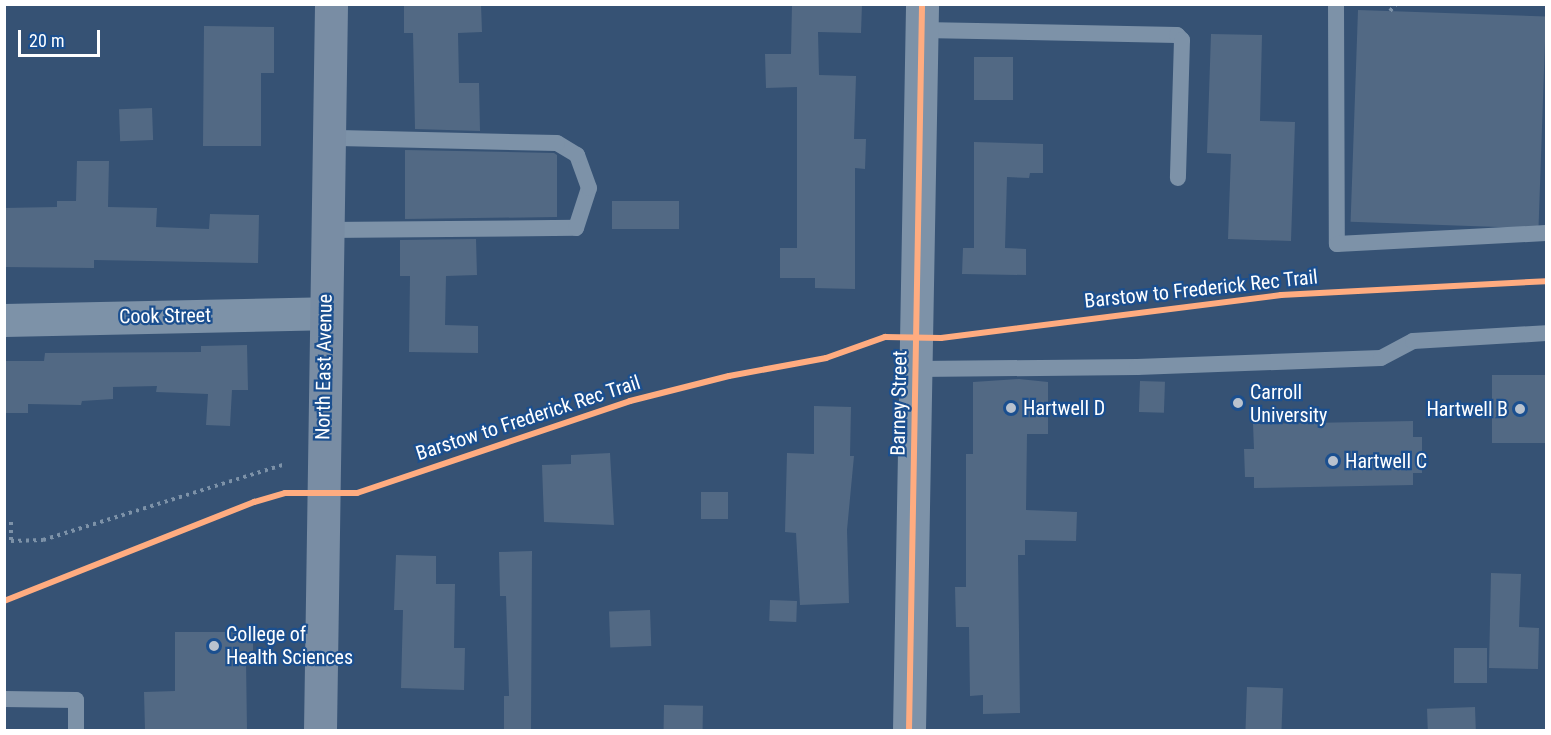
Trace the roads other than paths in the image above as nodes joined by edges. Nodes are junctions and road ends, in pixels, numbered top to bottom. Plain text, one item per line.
1 (331, 4) edge
2 (1336, 4) edge
3 (922, 17) edge
4 (328, 138) junction
5 (1178, 178) dead end
6 (326, 230) junction
7 (1546, 233) edge
8 (325, 313) junction
9 (4, 320) edge
10 (1546, 333) edge
11 (916, 369) junction
12 (4, 699) edge
13 (76, 730) edge
14 (320, 730) edge
15 (909, 730) edge

1 - 4 main road, North East Avenue
2 - 7 lane
3 - 5 lane
3 - 11 street, Barney Street
4 - 6 main road, North East Avenue
4 - 6 lane
6 - 8 main road, North East Avenue
8 - 9 street, Cook Street
8 - 14 main road, North East Avenue
10 - 11 lane
11 - 15 street, Barney Street
12 - 13 lane

